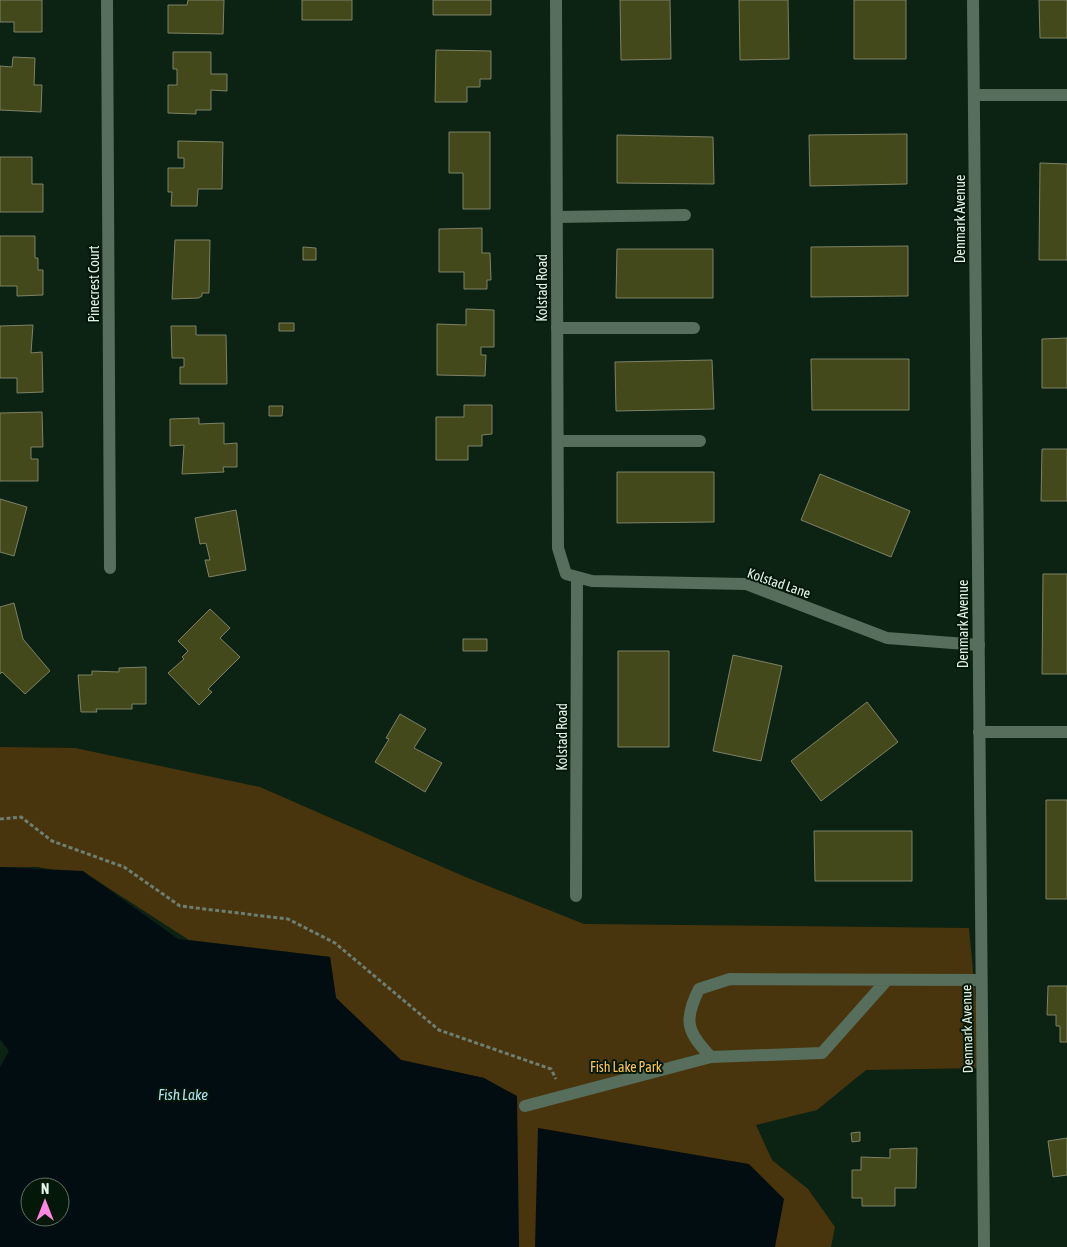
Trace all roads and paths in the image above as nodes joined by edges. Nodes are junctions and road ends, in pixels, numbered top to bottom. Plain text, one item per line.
1 (107, 0) edge
2 (556, 0) edge
3 (973, 0) edge
4 (974, 95) junction
5 (1067, 95) edge
6 (685, 215) dead end
7 (557, 218) junction
8 (557, 328) junction
9 (694, 328) dead end
10 (558, 441) junction
11 (700, 441) dead end
12 (110, 568) dead end
13 (572, 576) junction
14 (979, 645) junction
15 (979, 732) junction
16 (1067, 732) edge
17 (0, 819) edge
18 (576, 896) dead end
19 (888, 980) junction
20 (981, 980) junction
21 (711, 1057) junction
22 (565, 1095) junction
23 (525, 1106) dead end
24 (984, 1247) edge

1 - 12 street, Pinecrest Court
2 - 7 street, Kolstad Road
3 - 4 street, Denmark Avenue
4 - 5 street
4 - 14 street, Denmark Avenue
6 - 7 street
7 - 8 street, Kolstad Road
8 - 9 street
8 - 10 street, Kolstad Road
10 - 11 street
10 - 13 street, Kolstad Road
13 - 14 street, Kolstad Lane
13 - 18 street, Kolstad Road
14 - 15 street, Denmark Avenue
15 - 16 street
15 - 20 street, Denmark Avenue
17 - 22 path
19 - 20 street
19 - 21 street
19 - 21 street
20 - 24 street, Denmark Avenue
21 - 22 street
22 - 23 street

